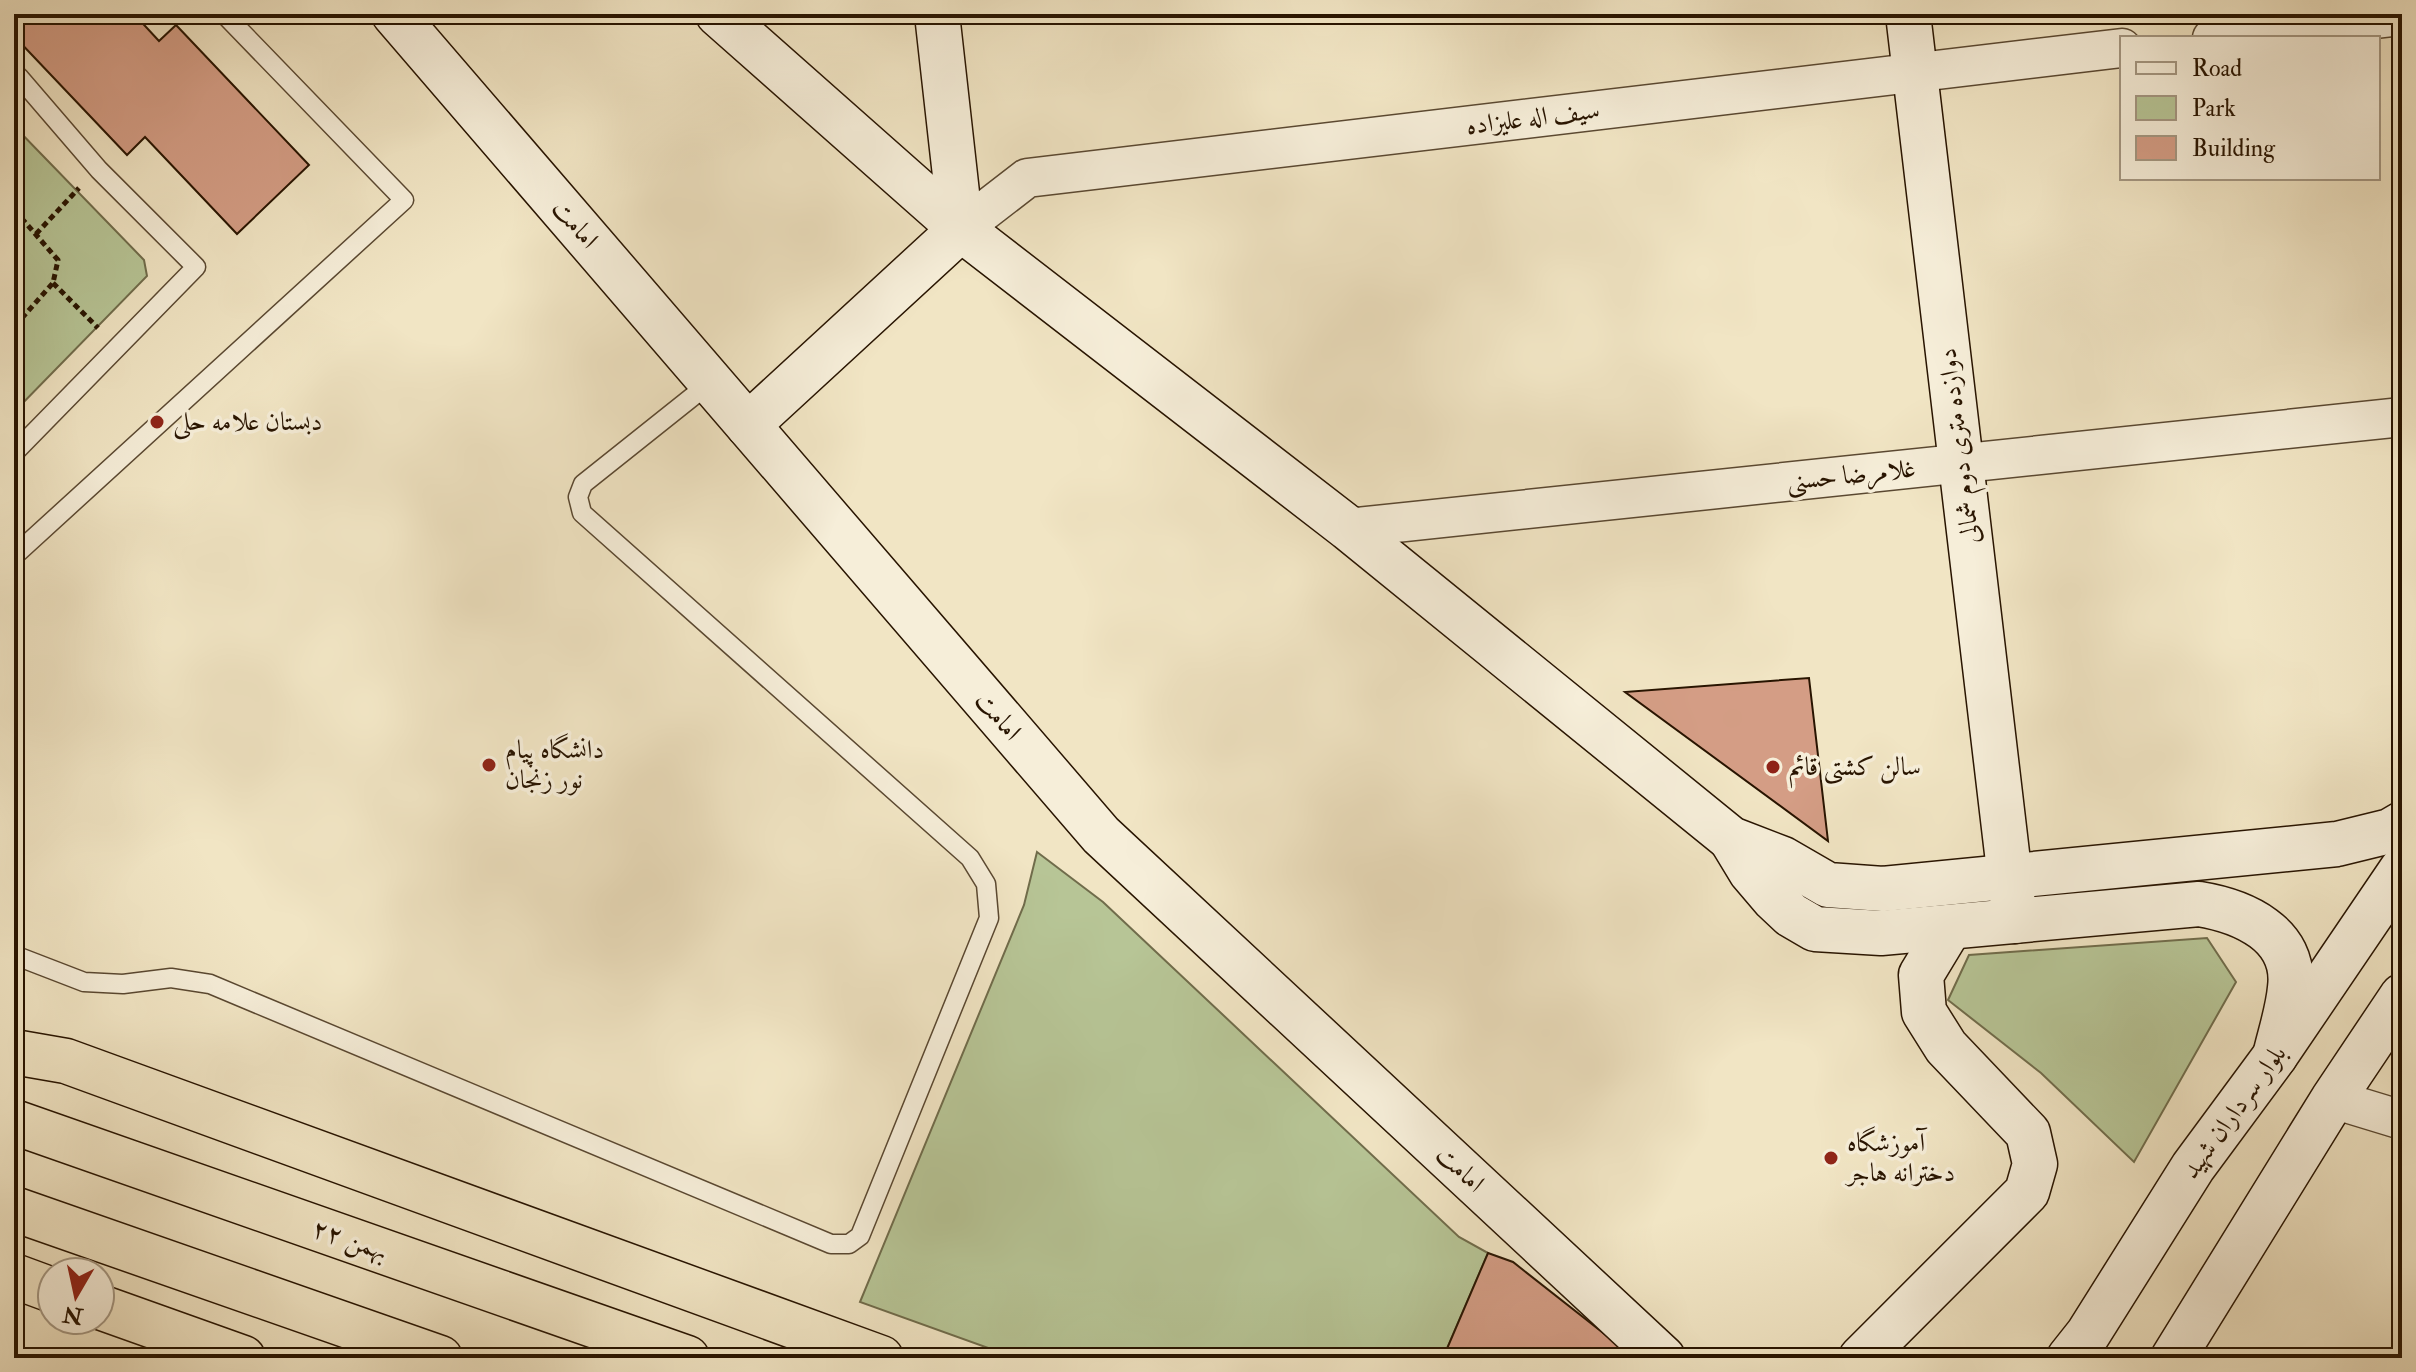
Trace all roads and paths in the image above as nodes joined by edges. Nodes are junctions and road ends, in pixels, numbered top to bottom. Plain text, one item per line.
1 (224, 14) edge
2 (394, 14) edge
3 (718, 14) edge
4 (937, 14) edge
5 (1908, 14) edge
6 (2402, 16) edge
7 (2229, 36) edge
8 (2120, 48) edge
9 (1915, 72) junction
10 (14, 75) edge
11 (99, 170) junction
12 (14, 212) edge
13 (961, 229) junction
14 (36, 234) junction
15 (53, 283) junction
16 (14, 327) edge
17 (118, 348) junction
18 (711, 382) junction
19 (2402, 417) edge
20 (748, 425) junction
21 (14, 453) edge
22 (1961, 463) junction
23 (1348, 528) junction
24 (14, 556) edge
25 (2402, 824) edge
26 (1731, 839) junction
27 (2402, 869) edge
28 (2010, 877) junction
29 (2015, 921) junction
30 (1950, 927) junction
31 (14, 955) edge
32 (2402, 996) edge
33 (14, 1052) edge
34 (2275, 1056) junction
35 (2333, 1099) junction
36 (2402, 1120) edge
37 (14, 1122) edge
38 (14, 1209) edge
39 (14, 1276) edge
40 (36, 1284) edge
41 (116, 1313) edge
42 (243, 1358) edge
43 (440, 1358) edge
44 (687, 1358) edge
45 (881, 1358) edge
46 (1663, 1358) edge
47 (1861, 1358) edge
48 (2069, 1358) edge
49 (2173, 1358) edge

1 - 24 lane
2 - 18 main road, امامت
3 - 13 main road
4 - 13 main road
5 - 9 main road, دوازده متری دوم شمالی
6 - 7 street
8 - 9 street, سیف اله علیزاده
9 - 13 street, سیف اله علیزاده
9 - 22 main road, دوازده متری دوم شمالی
10 - 11 lane
11 - 14 path
11 - 17 lane
12 - 14 path
13 - 20 main road
13 - 23 main road
14 - 15 path
15 - 16 path
15 - 17 path
17 - 21 lane
18 - 20 main road, امامت
18 - 31 lane
19 - 22 street, غلامرضا حسنی
20 - 46 main road, امامت
22 - 23 street, غلامرضا حسنی
22 - 28 main road, دوازده متری دوم شمالی
23 - 26 main road
25 - 28 main road
26 - 28 main road
26 - 30 main road
27 - 34 main road, بلوار سرداران شهید
28 - 29 main road, دوازده متری دوم شمالی
29 - 30 main road
29 - 34 main road
30 - 47 main road
32 - 35 main road
33 - 45 highway
34 - 48 main road, بلوار سرداران شهید
35 - 36 street
35 - 49 main road
37 - 44 highway, ۲۲ بهمن
38 - 43 highway
39 - 40 highway
41 - 42 highway

